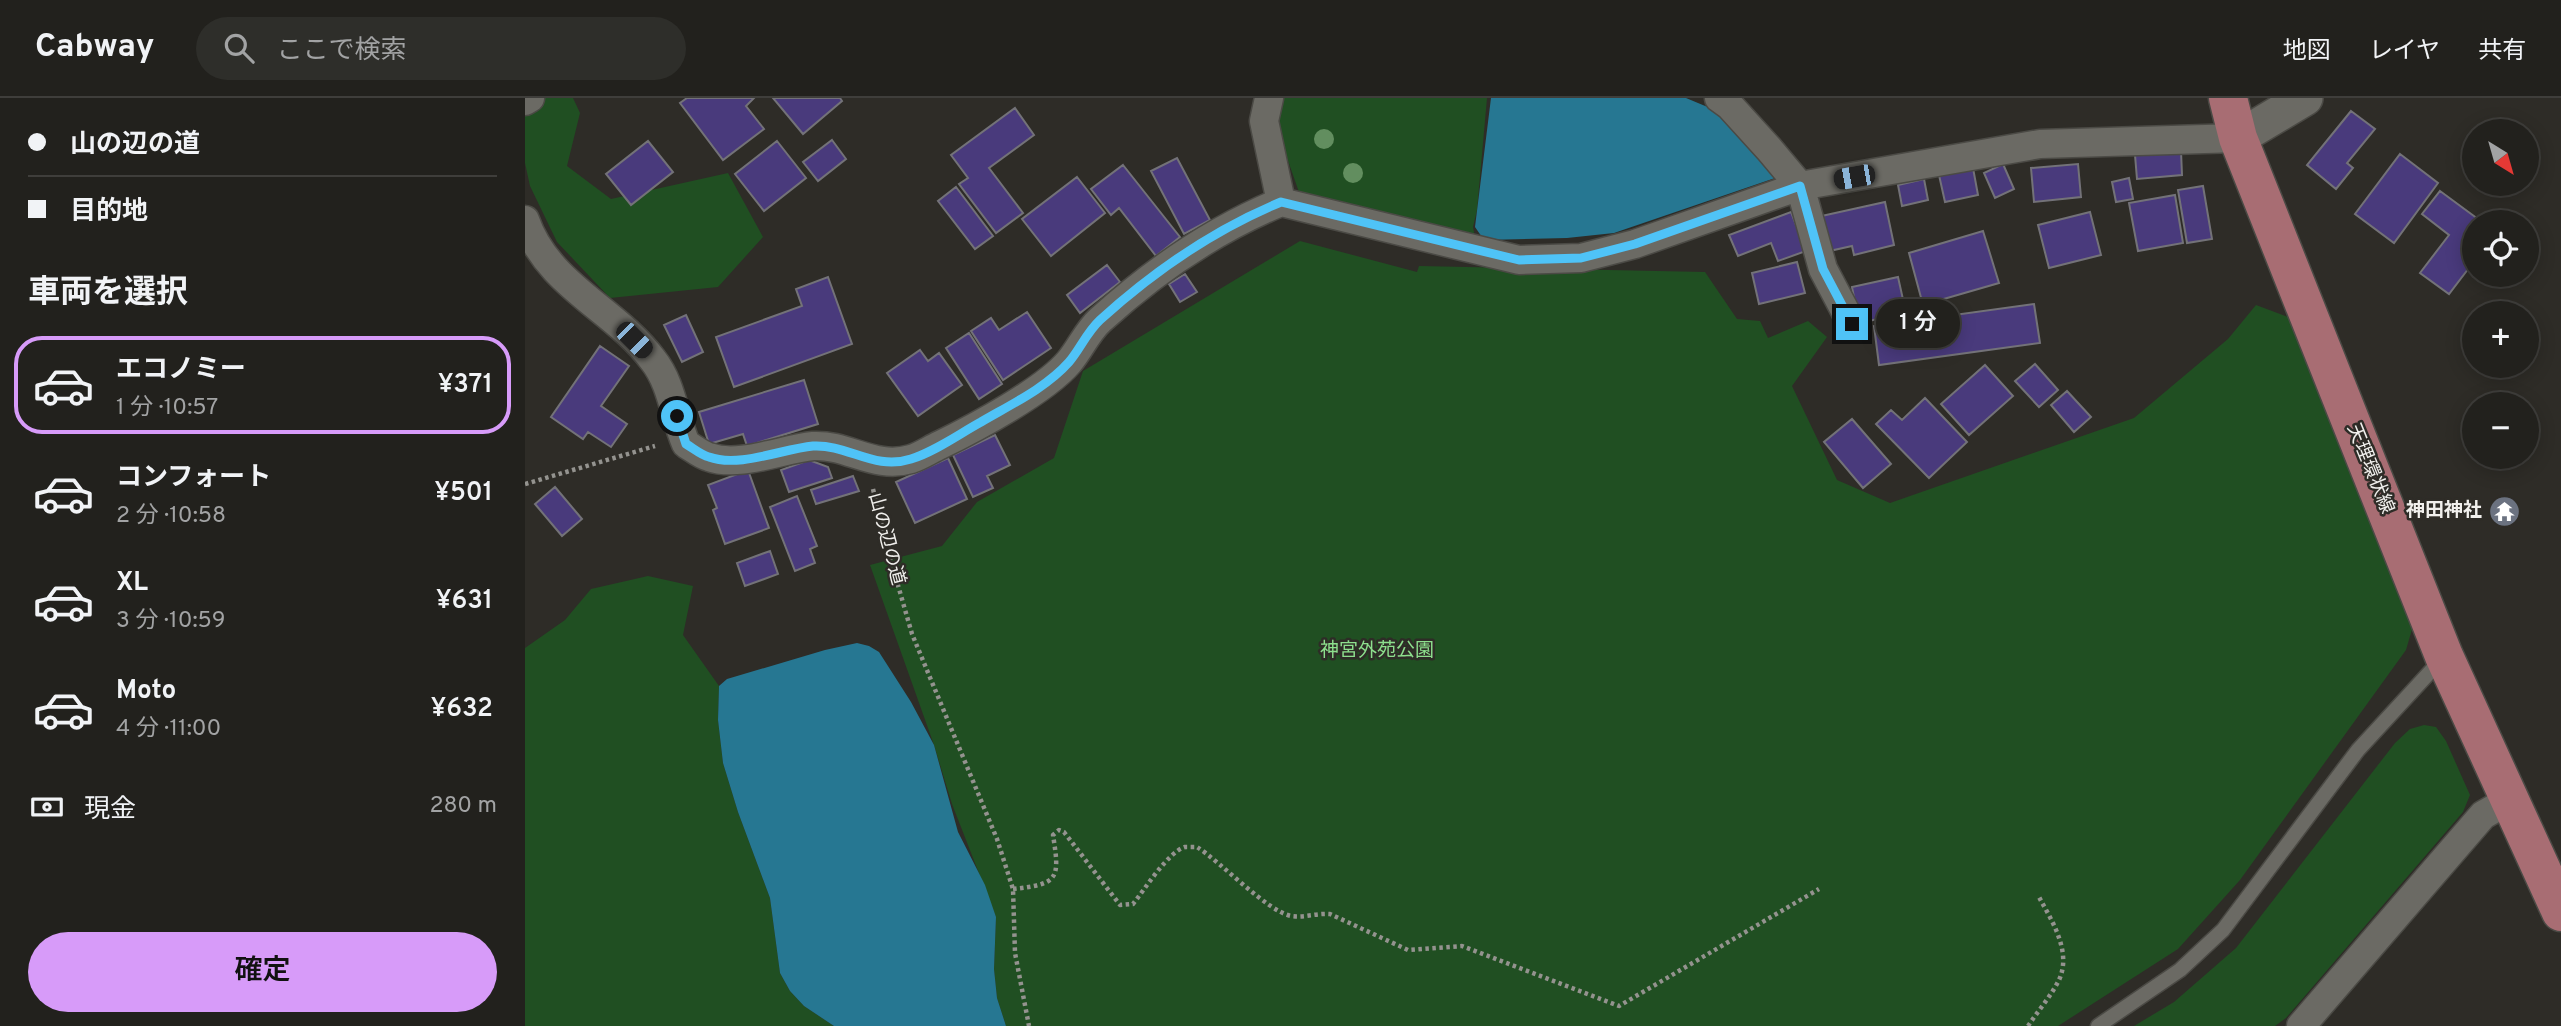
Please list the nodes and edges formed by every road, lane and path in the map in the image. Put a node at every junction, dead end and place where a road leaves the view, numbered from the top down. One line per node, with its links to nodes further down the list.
1 (530, 98): 6 (street)
2 (1269, 98): 9 (street)
3 (1719, 98): 8 (street)
4 (2228, 98): 7 (main road, 天理環状線)
5 (2305, 98): 7 (street)
6 (525, 101)
7 (2238, 138): 8 (street); 15 (main road, 天理環状線)
8 (1800, 186): 9 (street); 11 (street)
9 (1281, 202): 13 (street)
10 (525, 220): 12 (street)
11 (1852, 324)
12 (683, 438): 13 (street); 14 (path)
13 (866, 457): 18 (path, 山の辺の道)
14 (525, 484)
15 (2444, 656): 16 (main road, 天理環状線); 23 (lane)
16 (2511, 799): 20 (main road, 天理環状線); 24 (street)
17 (1819, 889): 18 (path)
18 (1013, 890): 21 (path, 山の辺の道)
19 (2039, 897): 22 (path)
20 (2561, 912)
21 (1029, 1026)
22 (2028, 1026)
23 (2098, 1026)
24 (2301, 1026)

